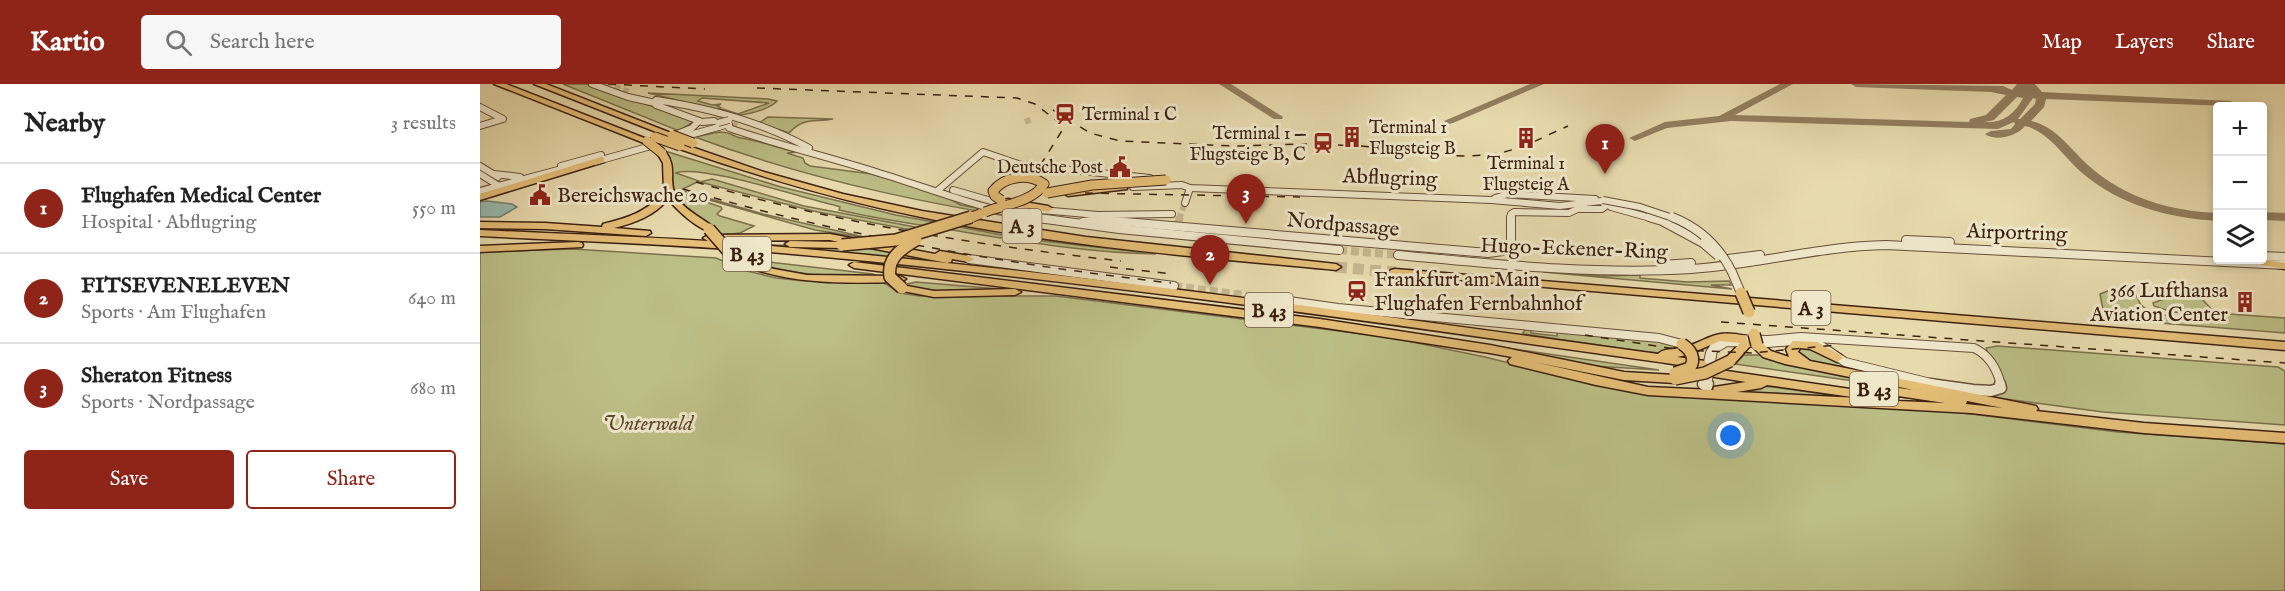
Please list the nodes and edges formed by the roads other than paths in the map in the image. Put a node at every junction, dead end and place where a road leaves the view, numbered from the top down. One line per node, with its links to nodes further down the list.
1 (498, 84): 14 (highway, A 3)
2 (519, 84): 14 (highway, A 3)
3 (538, 84): 13 (highway, A 3)
4 (555, 84): 13 (highway)
5 (592, 84): 7 (street)
6 (629, 92): 7 (street)
7 (653, 101): 9 (street); 10 (street); 10 (street)
8 (480, 107): 11 (street)
9 (699, 121): 10 (street); 13 (street)
10 (728, 122): 12 (street); 12 (street); 13 (street); 16 (street); 16 (street); 16 (street)
11 (480, 126)
12 (699, 133): 18 (street)
13 (671, 134): 23 (street); 58 (highway, A 3, bridge)
14 (649, 139): 15 (highway, bridge); 15 (highway, A 3, bridge)
15 (671, 149): 32 (highway); 58 (highway, A 3)
16 (807, 149): 26 (street); 31 (street)
17 (985, 153): 19 (street, Abflugring); 24 (street)
18 (601, 160): 27 (street); 33 (highway)
19 (1022, 165): 25 (street, Abflugring, bridge); 28 (street, Abflugring)
20 (480, 166): 22 (street)
21 (480, 174): 27 (street)
22 (494, 174): 23 (street); 27 (street)
23 (522, 176): 27 (street)
24 (955, 176): 26 (street); 31 (street)
25 (1166, 180): 34 (highway, bridge); 70 (street, Abflugring, bridge)
26 (930, 183): 31 (street)
27 (498, 184): 33 (street)
28 (1182, 184): 29 (street); 30 (street)
29 (1124, 187): 41 (highway, bridge)
30 (1190, 188): 35 (street); 36 (street)
31 (939, 189): 40 (street); 44 (street)
32 (669, 192): 47 (highway); 50 (highway)
33 (480, 193)
34 (1033, 196): 38 (highway, bridge); 41 (highway, bridge)
35 (1185, 202)
36 (1588, 203): 37 (street); 39 (street)
37 (1607, 205): 39 (street); 52 (street)
38 (1048, 209): 40 (street); 42 (street)
39 (1580, 209): 48 (street, Nordpassage)
40 (1023, 211): 43 (street)
41 (985, 212): 49 (highway, bridge)
42 (1172, 214)
43 (1087, 221): 44 (street, Nordpassage); 48 (street, Nordpassage); 58 (street)
44 (1068, 223): 58 (street)
45 (1178, 223): 48 (street)
46 (480, 227): 47 (highway); 54 (highway, B 43)
47 (576, 228): 50 (highway)
48 (1193, 228)
49 (939, 229): 55 (highway, B 43, bridge); 73 (highway, B 43, bridge)
50 (709, 233): 55 (highway); 57 (highway); 71 (highway, bridge)
51 (480, 238): 53 (highway, B 43)
52 (1703, 243): 70 (street, bridge)
53 (595, 244): 56 (highway); 67 (highway, B 43)
54 (685, 244): 55 (highway, B 43); 69 (highway, B 43)
55 (782, 244)
56 (480, 249)
57 (912, 251): 62 (highway); 69 (highway)
58 (1338, 255)
59 (2213, 255): 63 (street, Airportring)
60 (2285, 257): 64 (street, Airportring)
61 (2213, 258): 63 (street, Airportring)
62 (969, 259): 72 (street)
63 (1747, 260): 65 (street, Hugo-Eckener-Ring)
64 (2267, 260)
65 (1397, 261): 78 (highway, A 3); 80 (highway, A 3)
66 (2267, 261): 68 (highway)
67 (838, 262): 71 (highway, B 43); 85 (highway, B 43)
68 (2285, 265)
69 (997, 271): 81 (highway, B 43)
70 (1732, 272): 74 (street)
71 (988, 283): 73 (highway, B 43)
72 (1174, 286)
73 (1067, 292): 77 (highway, B 43)
74 (1741, 293): 76 (highway, bridge)
75 (1289, 301): 79 (street)
76 (1750, 332): 81 (highway); 82 (street); 84 (highway, B 43); 86 (highway, B 43, bridge); 88 (street)
77 (1390, 333): 83 (highway, B 43); 89 (highway, B 43)
78 (2285, 338)
79 (1682, 344): 86 (highway, bridge)
80 (2285, 346)
81 (1633, 354): 85 (highway, B 43)
82 (1837, 358): 84 (highway); 88 (street)
83 (1555, 362): 86 (highway, B 43); 88 (highway)
84 (1818, 367): 90 (highway, B 43)
85 (1707, 368): 87 (highway, B 43); 90 (highway, B 43)
86 (1673, 376)
87 (1792, 384): 88 (highway); 89 (highway, B 43)
88 (1706, 388)
89 (1970, 409): 92 (highway, B 43)
90 (2035, 410): 91 (highway, B 43)
91 (2285, 431)
92 (2285, 438)

